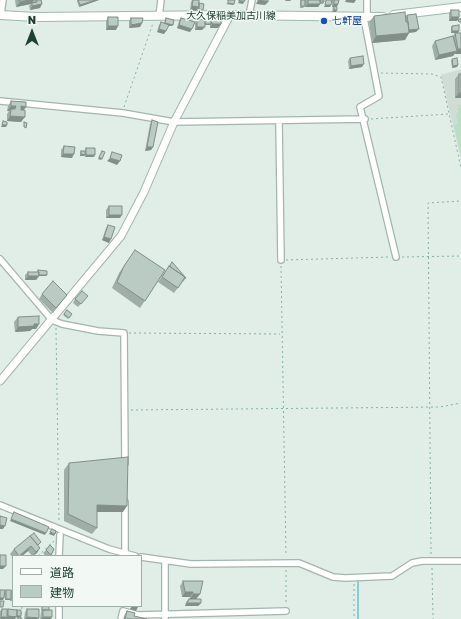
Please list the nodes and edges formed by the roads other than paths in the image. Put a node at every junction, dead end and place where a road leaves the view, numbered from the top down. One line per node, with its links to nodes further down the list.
1 (3, 0): 6 (street)
2 (161, 0): 8 (street)
3 (252, 0): 9 (street)
4 (367, 0): 10 (street)
5 (461, 7): 10 (main road, 大久保稲美加古川線)
6 (1, 15): 8 (main road, 大久保稲美加古川線)
7 (230, 15): 8 (main road, 大久保稲美加古川線); 9 (main road, 大久保稲美加古川線); 13 (street)
8 (157, 16)
9 (249, 16): 10 (main road, 大久保稲美加古川線)
10 (366, 18): 12 (street)
11 (0, 102): 13 (street)
12 (364, 119): 14 (street); 15 (street)
13 (174, 122): 14 (street); 18 (street)
14 (279, 122): 17 (street)
15 (396, 256)
16 (0, 259): 18 (street)
17 (280, 260)
18 (54, 321): 19 (street); 20 (street)
19 (0, 381)
20 (125, 466)
21 (125, 498): 24 (street)
22 (0, 505): 24 (street)
23 (60, 535): 25 (street)
24 (125, 554): 26 (street)
25 (59, 555)
26 (130, 555)
27 (142, 557): 29 (street)
28 (461, 561): 29 (street)
29 (165, 562): 32 (street)
30 (59, 607): 33 (street)
31 (286, 611): 32 (street)
32 (165, 617): 34 (street)
33 (58, 619)
34 (121, 619)

